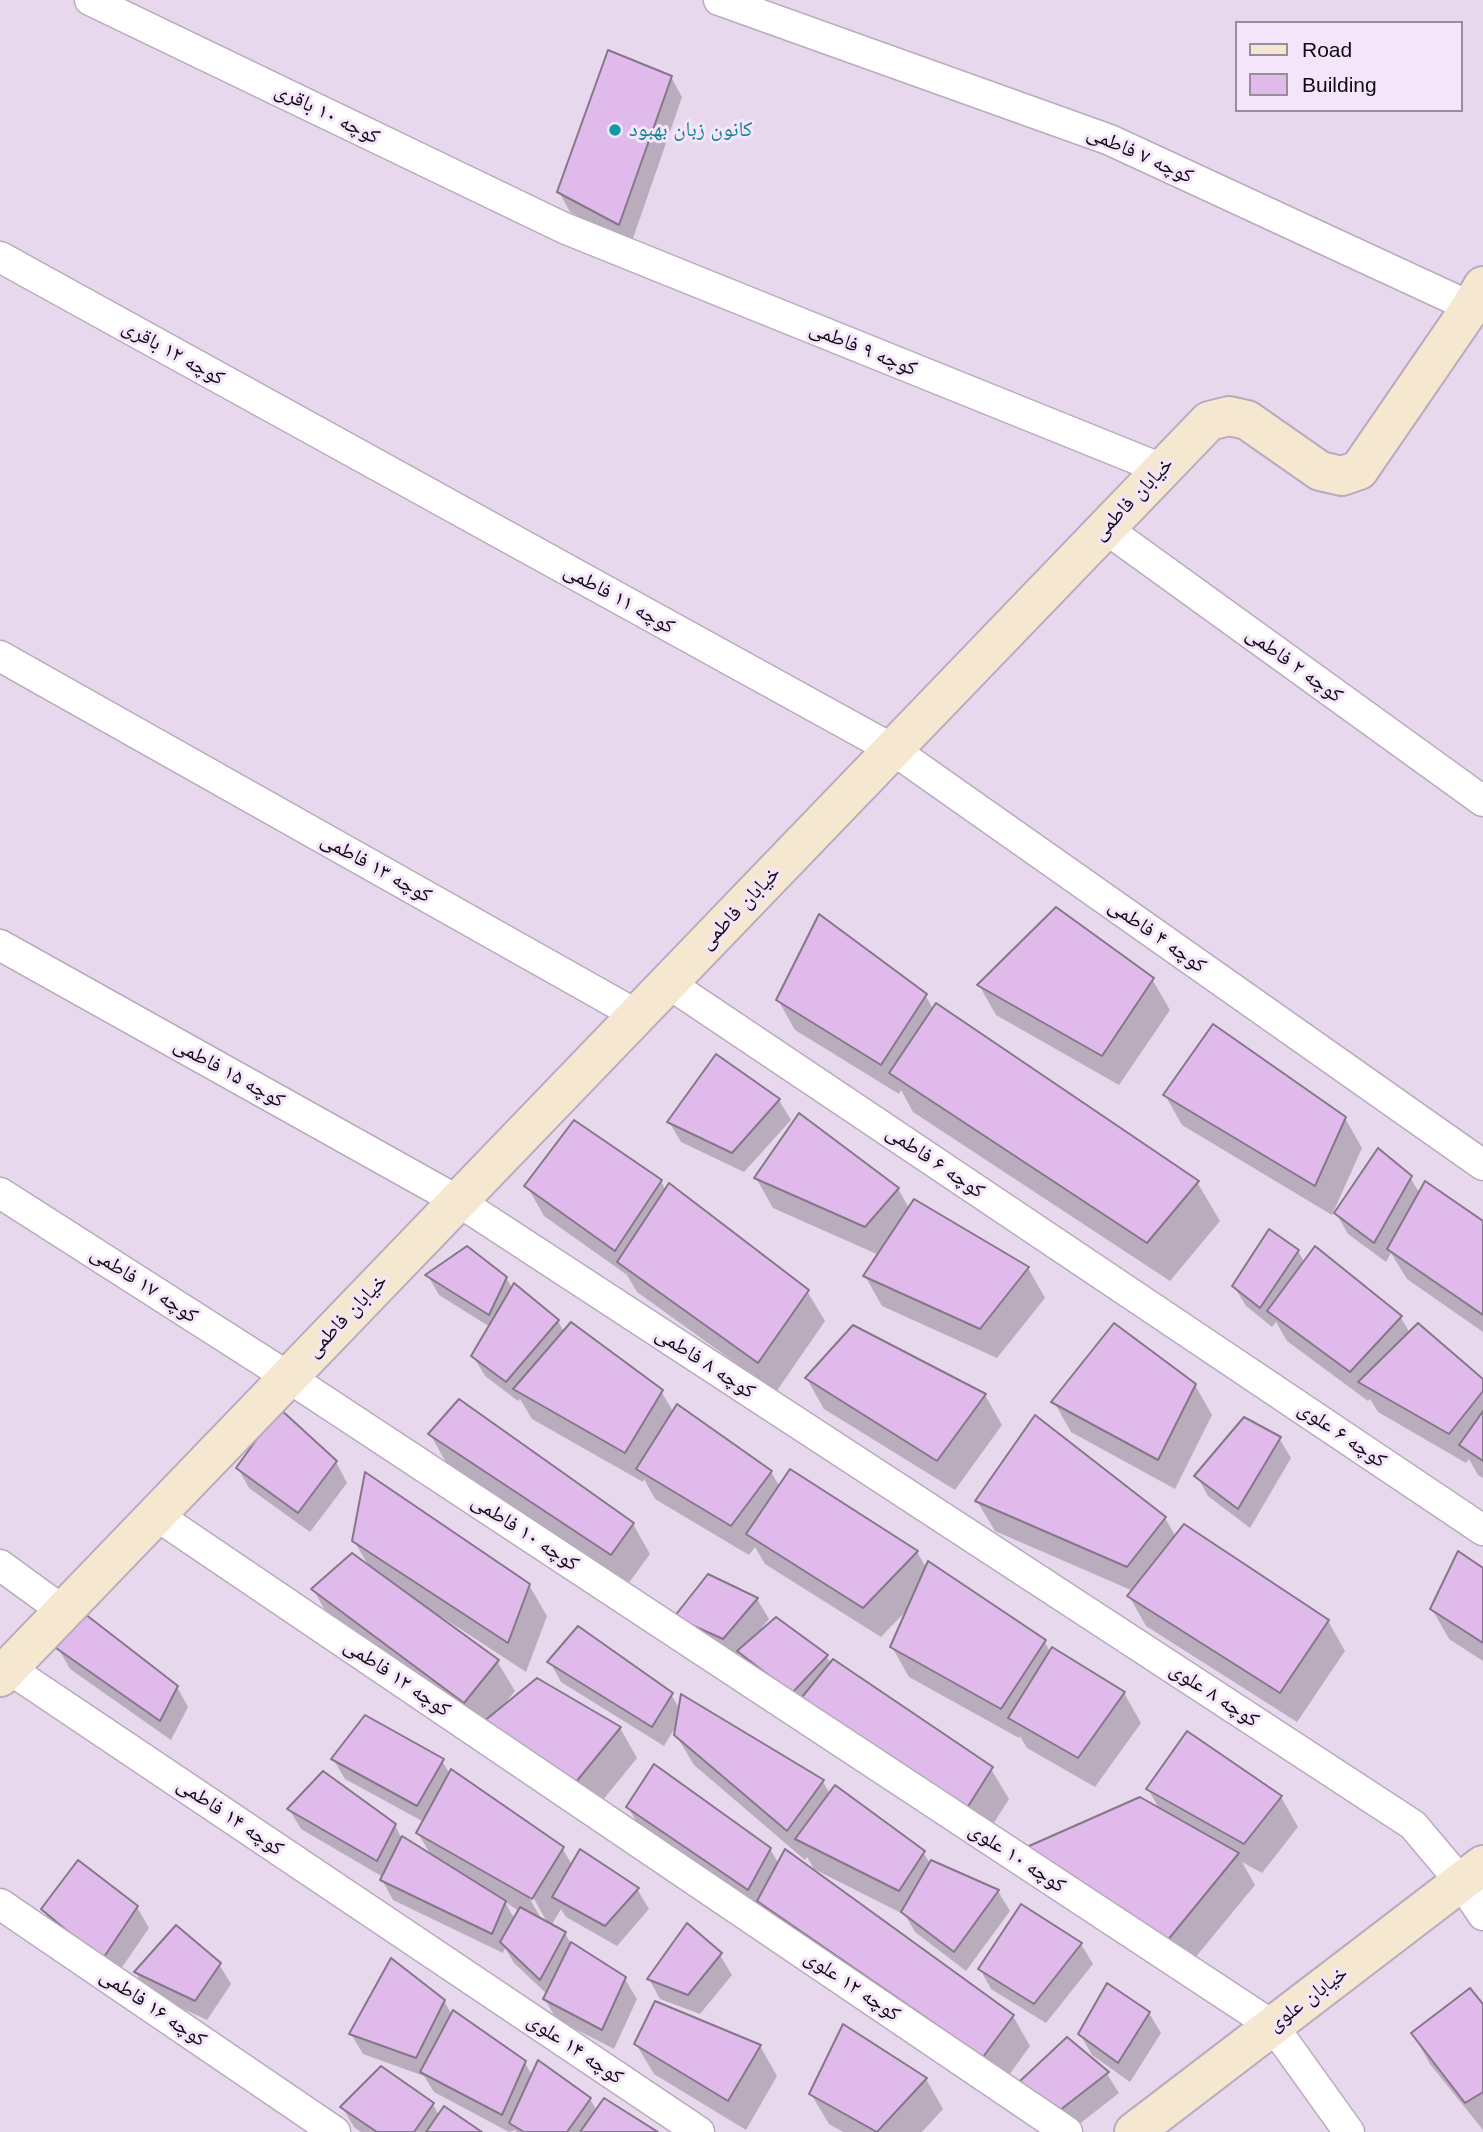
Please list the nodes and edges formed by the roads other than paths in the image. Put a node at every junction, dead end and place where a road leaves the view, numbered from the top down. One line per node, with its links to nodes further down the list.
1 (90, 0): 3 (street, کوچه ۱۰ باقری)
2 (719, 0): 5 (street, کوچه ۷ فاطمی)
3 (564, 228): 7 (street, کوچه ۹ فاطمی)
4 (0, 257): 6 (street, کوچه ۱۲ باقری)
5 (1477, 297): 7 (street, خیابان فاطمی)
6 (346, 448): 10 (street, کوچه ۱۱ فاطمی)
7 (1162, 469): 8 (street, خیابان فاطمی)
8 (1105, 528): 10 (street, خیابان فاطمی); 11 (street, کوچه ۲ فاطمی)
9 (0, 656): 14 (street, کوچه ۱۳ فاطمی)
10 (892, 749): 13 (street, خیابان فاطمی); 15 (street, کوچه ۴ فاطمی)
11 (1483, 801)
12 (0, 945): 17 (street, کوچه ۱۵ فاطمی)
13 (668, 983): 14 (street, خیابان فاطمی); 18 (street, کوچه ۶ فاطمی)
14 (637, 1015): 17 (street, خیابان فاطمی)
15 (1483, 1165)
16 (0, 1193): 19 (street, کوچه ۱۷ فاطمی)
17 (457, 1201): 19 (street, خیابان فاطمی); 21 (street, کوچه ۸ فاطمی)
18 (1202, 1341): 22 (street, کوچه ۶ علوی)
19 (288, 1377): 20 (street, خیابان فاطمی); 26 (street, کوچه ۱۰ فاطمی)
20 (156, 1515): 24 (street, خیابان فاطمی); 27 (street, کوچه ۱۲ فاطمی)
21 (953, 1524): 28 (street, کوچه ۸ علوی)
22 (1483, 1530)
23 (0, 1565): 24 (street)
24 (63, 1611): 25 (street, خیابان فاطمی)
25 (4, 1673): 31 (street, کوچه ۱۴ فاطمی)
26 (762, 1689): 32 (street, کوچه ۱۰ علوی)
27 (638, 1840): 35 (street, کوچه ۱۲ علوی)
28 (1472, 1874): 30 (street, کوچه ۸ علوی); 32 (street, خیابان علوی)
29 (0, 1904): 33 (street, کوچه ۱۶ فاطمی)
30 (1483, 1914)
31 (452, 1966): 34 (street, کوچه ۱۴ علوی)
32 (1273, 2026): 36 (street, خیابان علوی); 37 (street)
33 (335, 2132)
34 (699, 2132)
35 (1067, 2132)
36 (1134, 2132)
37 (1349, 2132)

